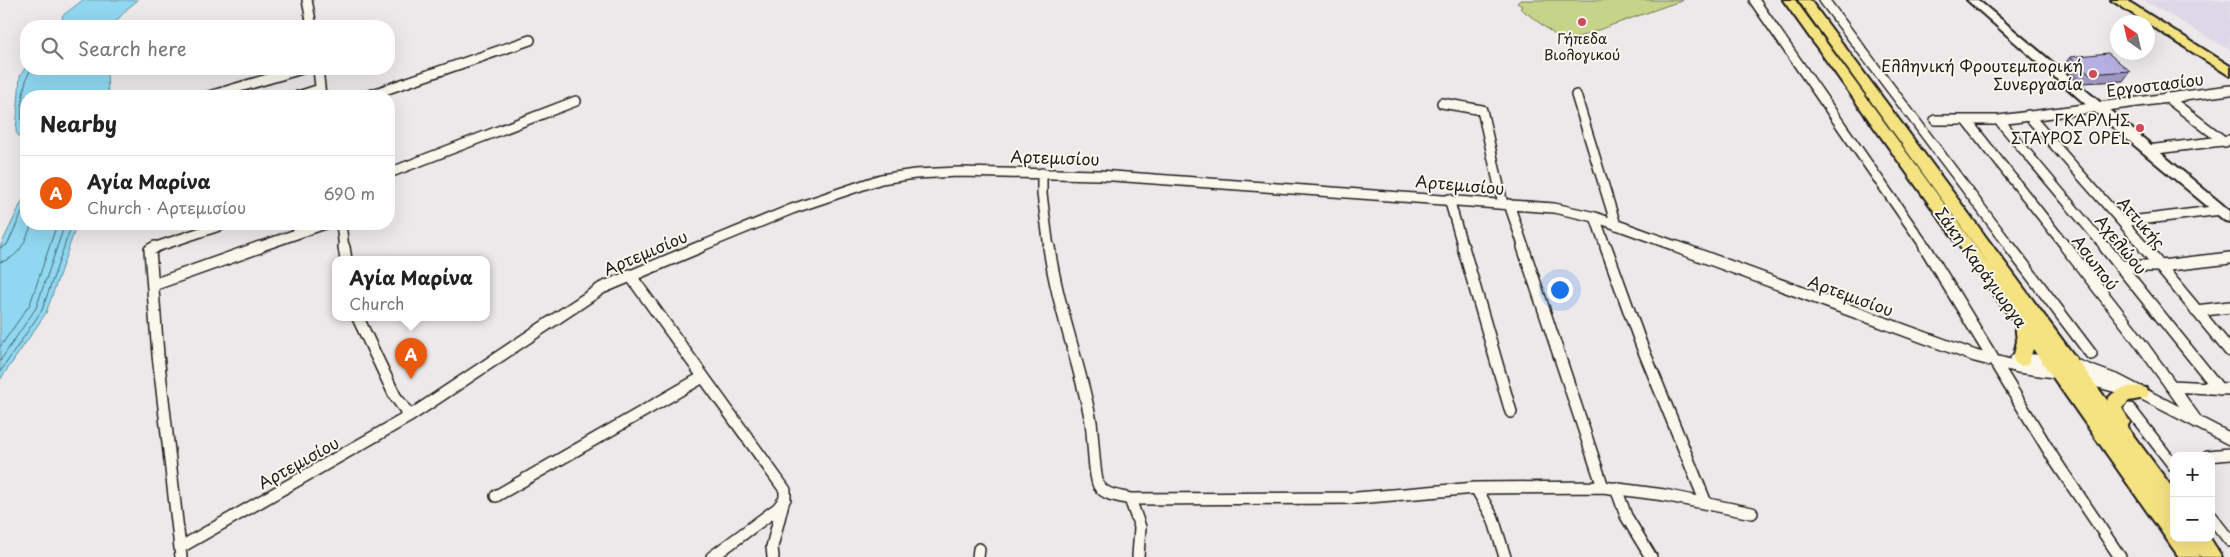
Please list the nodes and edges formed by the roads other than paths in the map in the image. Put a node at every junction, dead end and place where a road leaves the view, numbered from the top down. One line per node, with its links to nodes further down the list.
1 (306, 0): 8 (street)
2 (1754, 0): 52 (street)
3 (1789, 0): 48 (main road, Σάκη Καράγιωργα)
4 (1804, 0): 53 (main road, Σάκη Καράγιωργα)
5 (1824, 0): 50 (street)
6 (1972, 0): 21 (main road)
7 (2117, 0): 10 (main road)
8 (311, 20)
9 (530, 40): 15 (street)
10 (2230, 72)
11 (281, 75): 13 (street)
12 (319, 75): 14 (street)
13 (230, 90)
14 (321, 90)
15 (384, 90)
16 (2230, 90): 18 (street, Εργοστασίου)
17 (1576, 95): 35 (street)
18 (2166, 97): 21 (street, Εργοστασίου); 26 (street)
19 (576, 101): 28 (street)
20 (1442, 104): 31 (street)
21 (2095, 106): 22 (street, Εργοστασίου); 27 (main road)
22 (2028, 115): 24 (street, Εργοστασίου); 34 (street, Αττικής)
23 (1935, 120): 25 (street, Εργοστασίου)
24 (1999, 120): 25 (street, Εργοστασίου); 41 (street, Αχελώου)
25 (1966, 122): 55 (street, Ασωπού)
26 (2228, 142): 27 (street)
27 (2148, 150): 32 (main road)
28 (395, 171)
29 (1042, 173): 30 (street, Αρτεμισίου); 43 (street, Αρτεμισίου); 70 (street)
30 (1449, 199): 31 (street, Αρτεμισίου); 59 (street)
31 (1506, 204): 33 (street, Αρτεμισίου); 68 (street)
32 (2225, 214): 34 (street)
33 (1595, 217): 35 (street, Αρτεμισίου); 73 (street)
34 (2122, 222): 42 (street, Αττικής)
35 (1616, 225): 52 (street, Αρτεμισίου)
36 (206, 230): 44 (street)
37 (309, 230): 44 (street)
38 (342, 230): 39 (street)
39 (345, 256)
40 (2230, 258): 42 (street)
41 (2120, 266): 42 (street); 56 (street, Αχελώου)
42 (2161, 266): 46 (street, Αττικής)
43 (630, 275): 54 (street); 60 (street, Αρτεμισίου)
44 (153, 285): 80 (street)
45 (2230, 307): 46 (street)
46 (2196, 312): 49 (street, Αττικής)
47 (359, 321): 60 (street)
48 (2022, 321): 51 (main road); 53 (main road, Σάκη Καράγιωργα)
49 (2230, 351)
50 (2091, 354)
51 (2022, 359): 52 (street); 53 (street)
52 (1996, 360): 53 (street); 86 (street)
53 (2064, 368): 57 (street); 57 (street); 62 (main road, Σάκη Καράγιωργα); 76 (main road, Σάκη Καράγιωργα)
54 (704, 376): 69 (street); 72 (street)
55 (2171, 386): 56 (street); 61 (street, Ασωπού)
56 (2225, 389)
57 (2140, 393): 61 (street); 62 (main road)
58 (2130, 409): 66 (street)
59 (1511, 412)
60 (410, 416): 80 (street, Αρτεμισίου)
61 (2198, 423): 63 (street)
62 (2124, 436): 71 (main road, Σάκη Καράγιωργα)
63 (2230, 439)
64 (2230, 454): 65 (street)
65 (2215, 455)
66 (2170, 461)
67 (1476, 488): 68 (street); 70 (street); 84 (street)
68 (1610, 488): 73 (street); 85 (street)
69 (496, 496)
70 (1130, 499): 83 (street)
71 (2170, 499)
72 (782, 503): 81 (street); 82 (street)
73 (1706, 503): 74 (street)
74 (1752, 513)
75 (2215, 521): 77 (street)
76 (2170, 529)
77 (2230, 541)
78 (2179, 542): 87 (main road)
79 (2201, 542): 88 (main road)
80 (181, 552)
81 (712, 557)
82 (773, 557)
83 (1138, 557)
84 (1505, 557)
85 (1651, 557)
86 (2120, 557)
87 (2190, 557)
88 (2212, 557)

